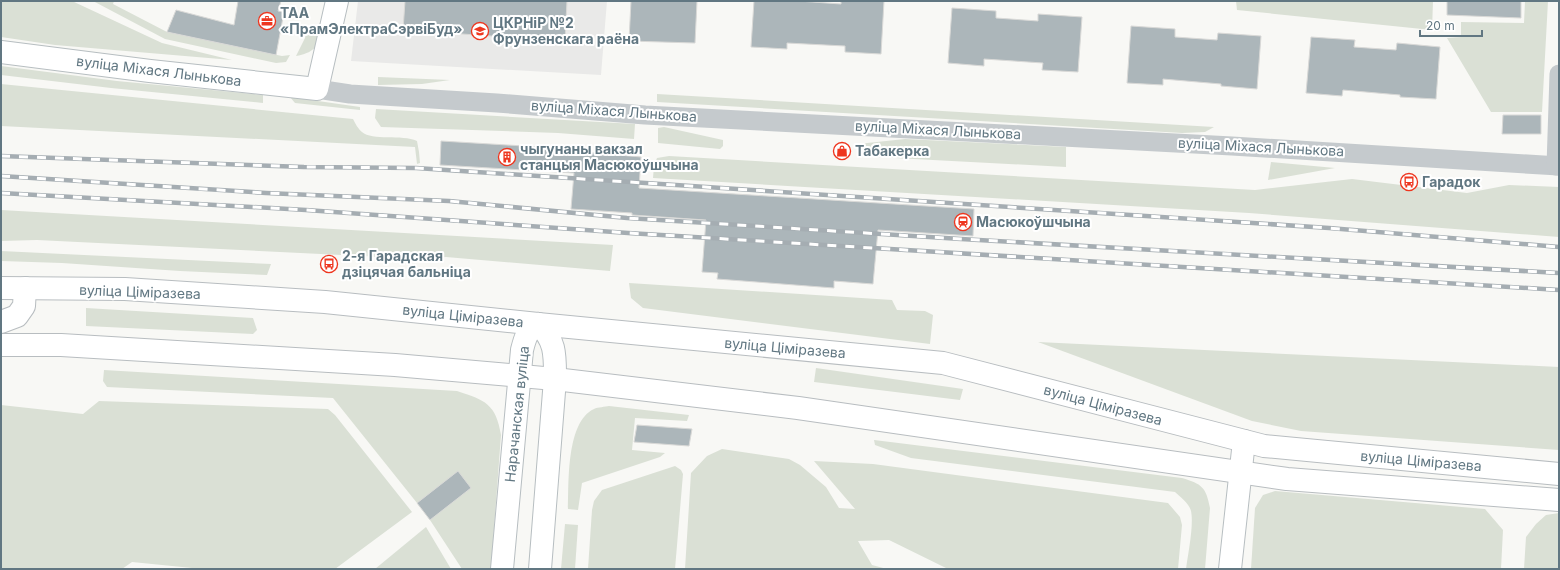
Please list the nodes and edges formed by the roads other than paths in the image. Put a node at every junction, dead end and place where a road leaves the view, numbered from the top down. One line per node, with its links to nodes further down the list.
1 (338, 1): 4 (main road)
2 (1, 52): 4 (main road, вуліца Міхася Лынькова)
3 (1559, 74): 5 (street)
4 (317, 89): 5 (street, вуліца Міхася Лынькова)
5 (1557, 166)
6 (1, 288): 7 (main road, вуліца Ціміразева)
7 (25, 288): 8 (main road); 9 (main road, вуліца Ціміразева)
8 (1, 322)
9 (538, 324): 11 (main road, Нарачанская вуліца); 12 (main road, Нарачанская вуліца); 13 (main road, вуліца Ціміразева)
10 (1, 345): 11 (main road, вуліца Ціміразева)
11 (520, 376): 12 (main road, вуліца Ціміразева); 17 (main road, Нарачанская вуліца)
12 (555, 379): 14 (main road, вуліца Ціміразева); 18 (main road, Нарачанская вуліца)
13 (1244, 441): 14 (main road); 15 (main road, вуліца Ціміразева)
14 (1240, 472): 16 (main road, вуліца Ціміразева); 19 (main road)
15 (1559, 474)
16 (1559, 500)
17 (502, 569)
18 (540, 569)
19 (1230, 569)

